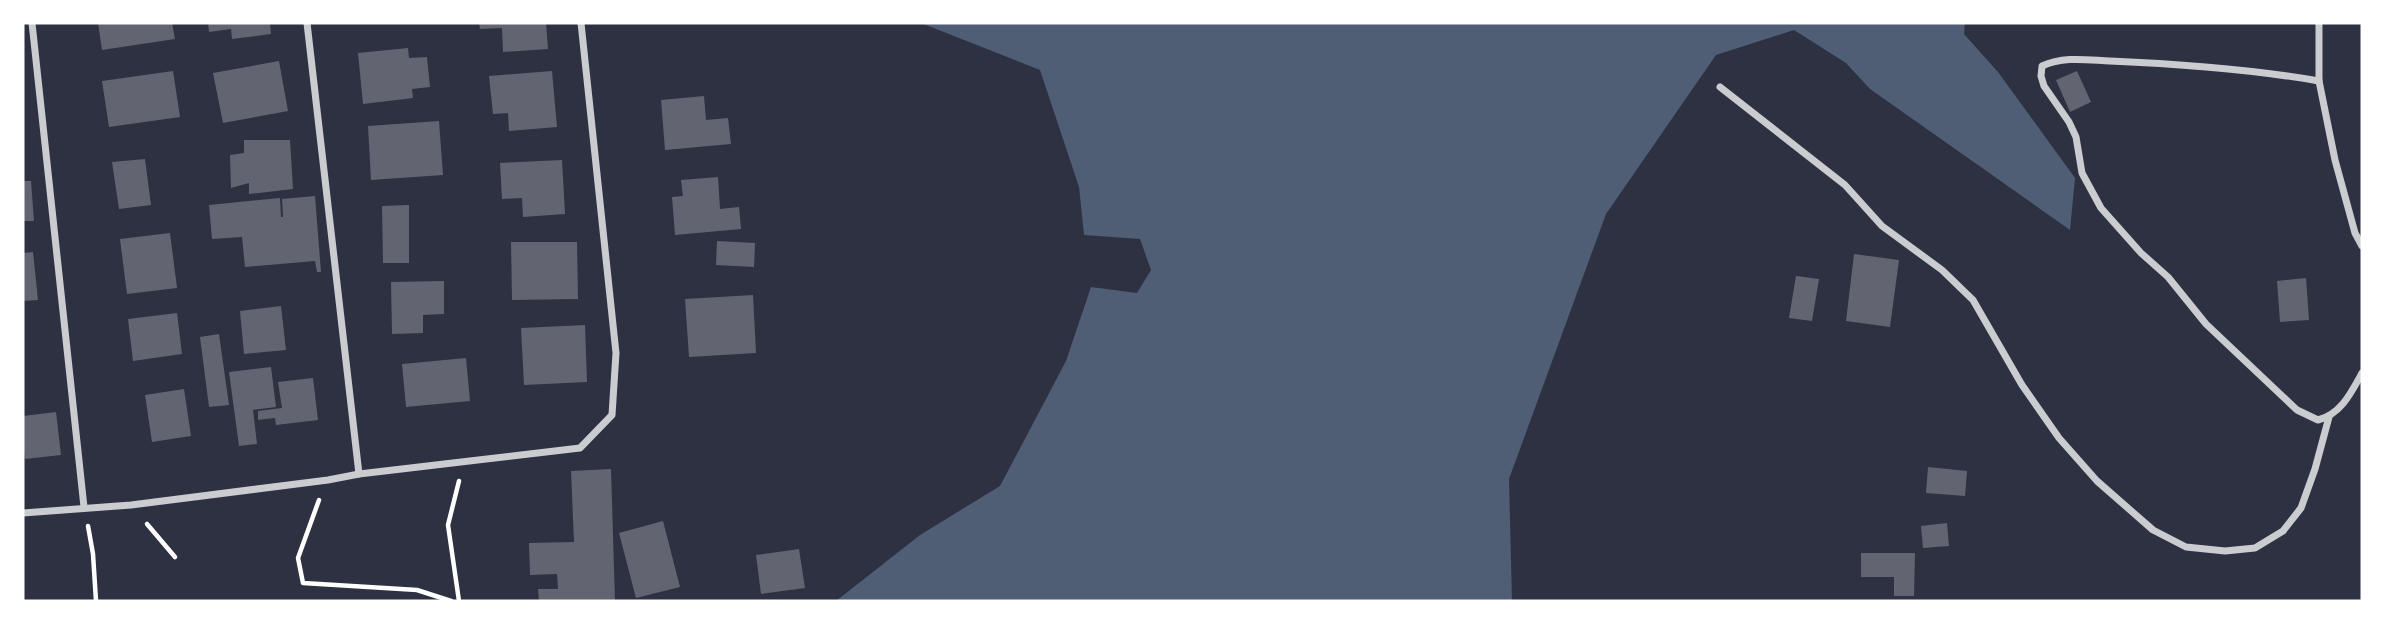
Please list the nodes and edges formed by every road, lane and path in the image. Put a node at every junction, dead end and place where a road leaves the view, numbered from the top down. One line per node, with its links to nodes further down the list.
1 (32, 23): 14 (street)
2 (307, 23): 11 (street)
3 (581, 23): 10 (street)
4 (2319, 23): 5 (street)
5 (2319, 80): 7 (street); 9 (street)
6 (1720, 87): 9 (street)
7 (2362, 246)
8 (2362, 373): 9 (street)
9 (2329, 417)
10 (463, 464): 11 (street); 19 (path)
11 (359, 474): 12 (street)
12 (328, 480): 13 (street); 18 (path)
13 (131, 505): 14 (street); 16 (path)
14 (84, 508): 15 (street); 17 (path)
15 (23, 513)
16 (175, 556)
17 (96, 601)
18 (451, 601)
19 (458, 601)

